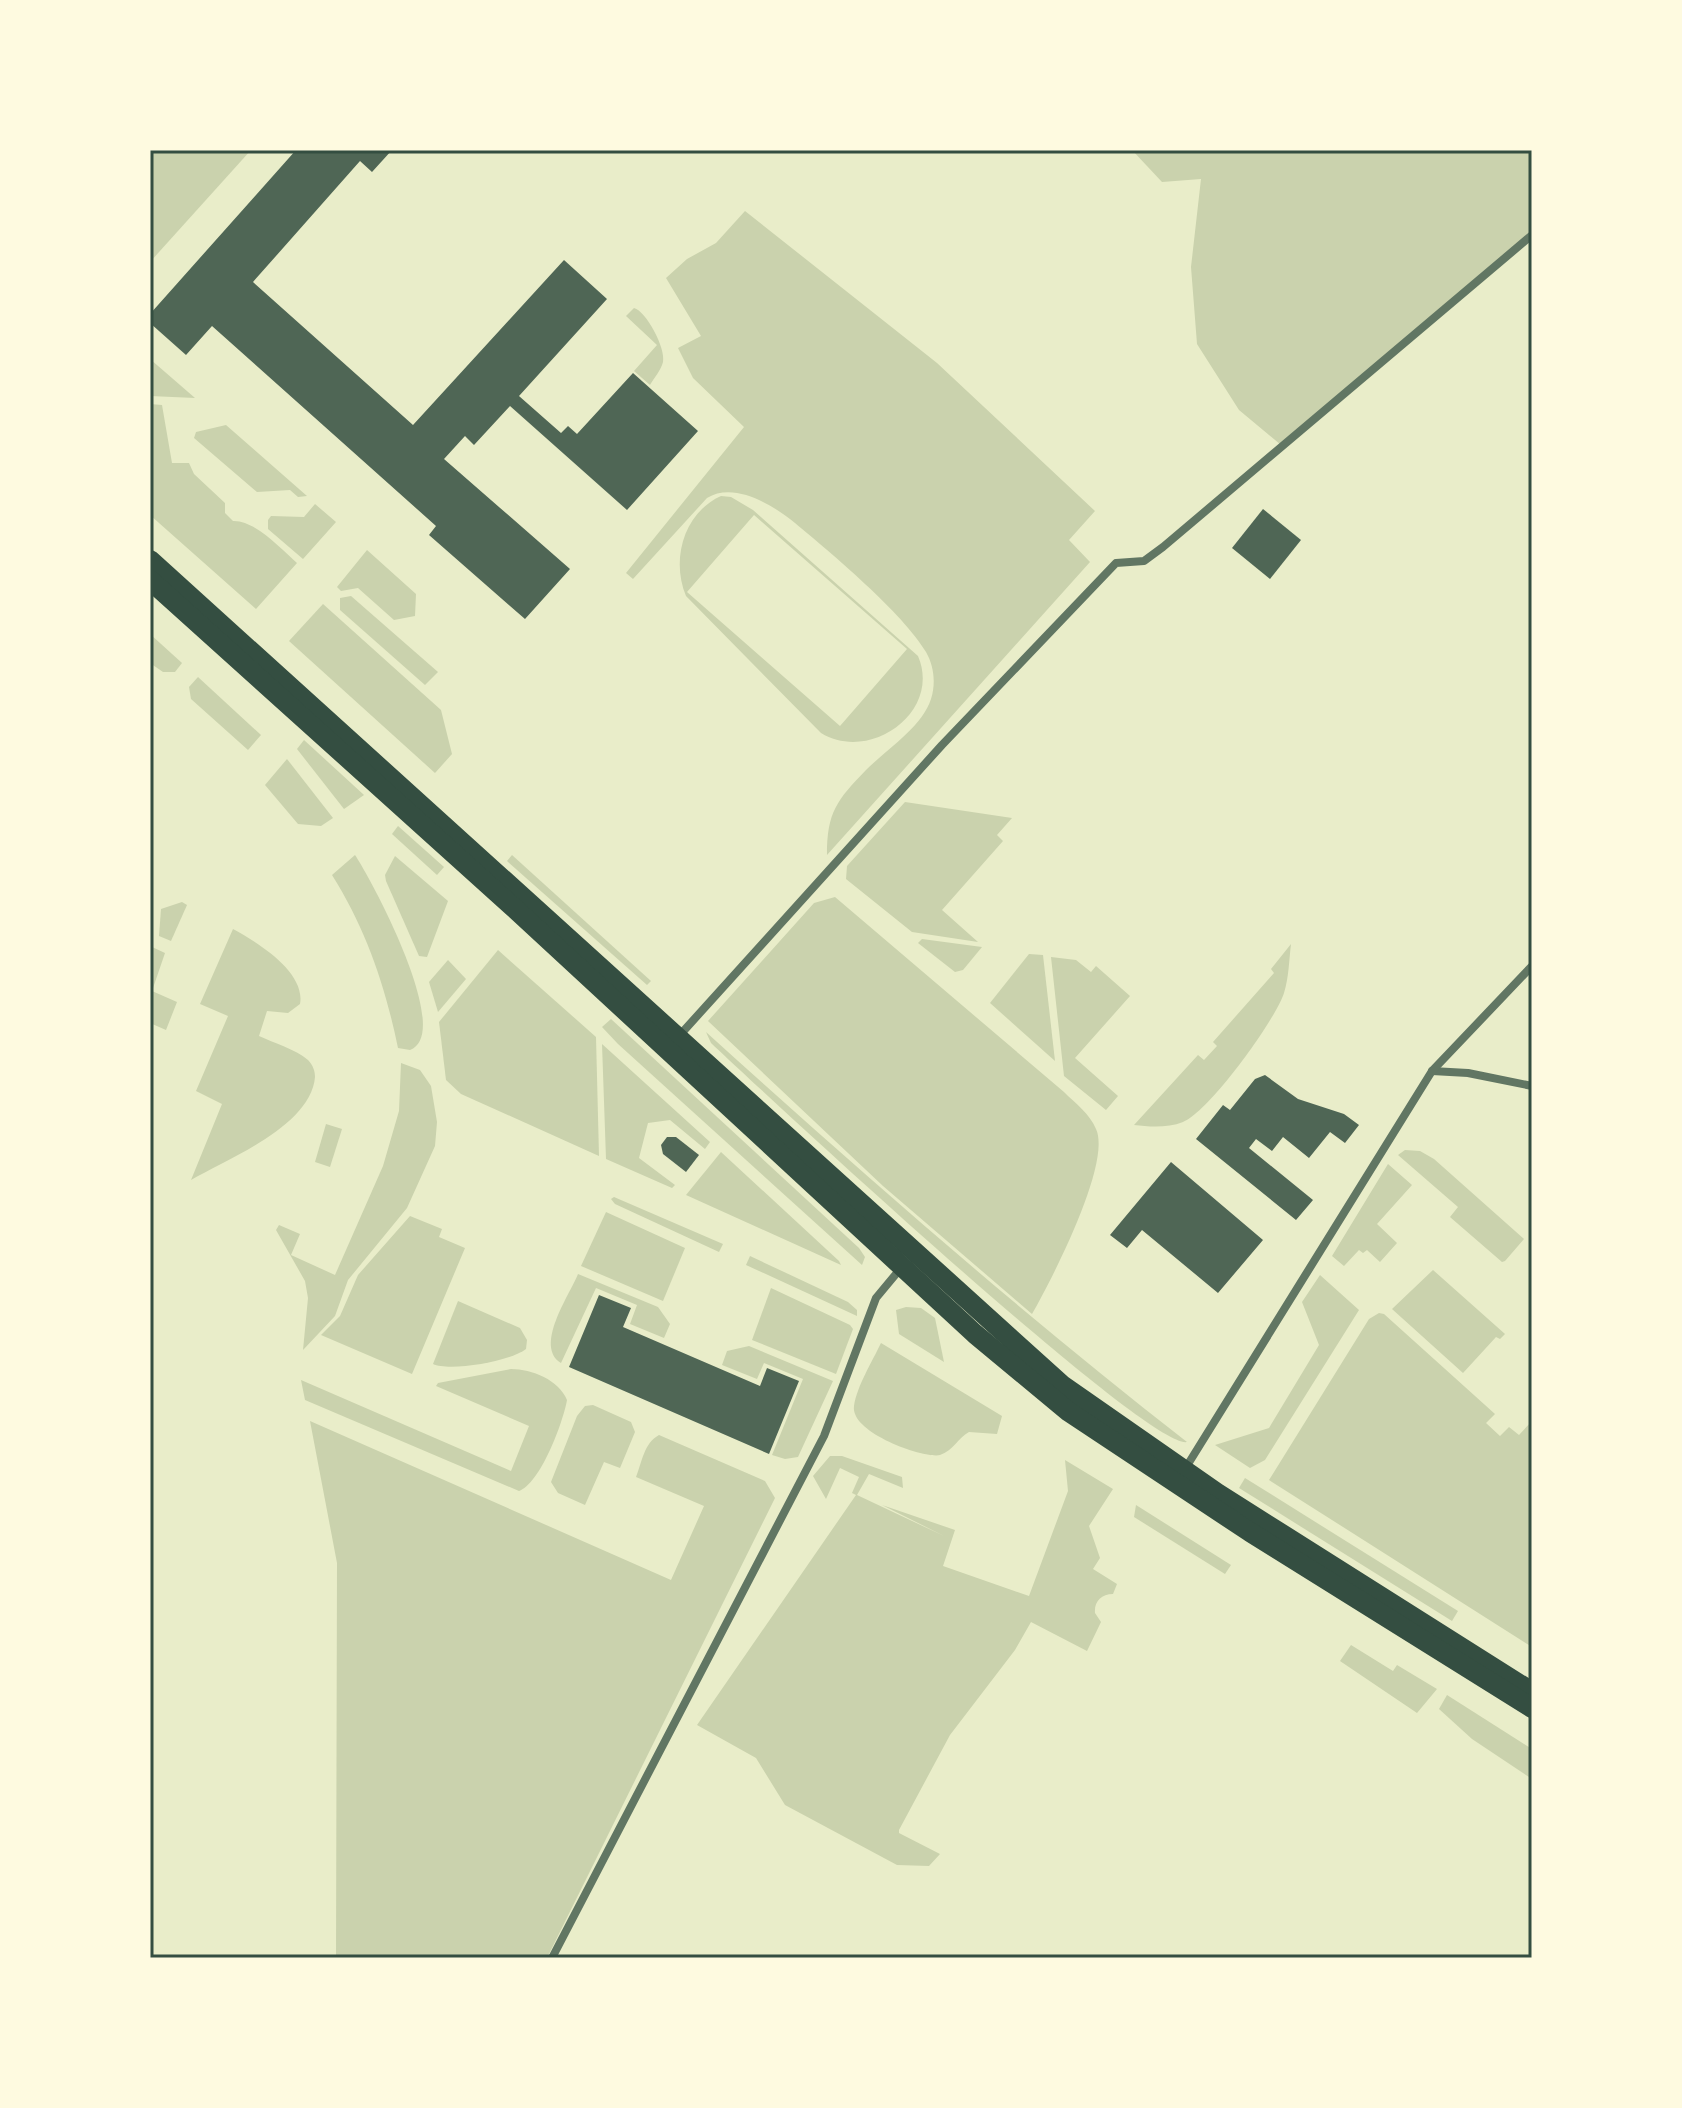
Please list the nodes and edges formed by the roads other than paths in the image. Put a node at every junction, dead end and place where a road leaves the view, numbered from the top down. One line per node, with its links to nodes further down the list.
1 (1532, 235): 5 (street)
2 (150, 560): 5 (main road)
3 (150, 580): 5 (main road)
4 (1532, 966): 6 (street)
5 (673, 1042): 8 (main road)
6 (1432, 1071): 7 (street); 9 (street)
7 (1532, 1086)
8 (908, 1260): 9 (main road); 12 (street)
9 (1180, 1477): 10 (main road); 11 (main road)
10 (1532, 1692)
11 (1532, 1708)
12 (552, 1958)

